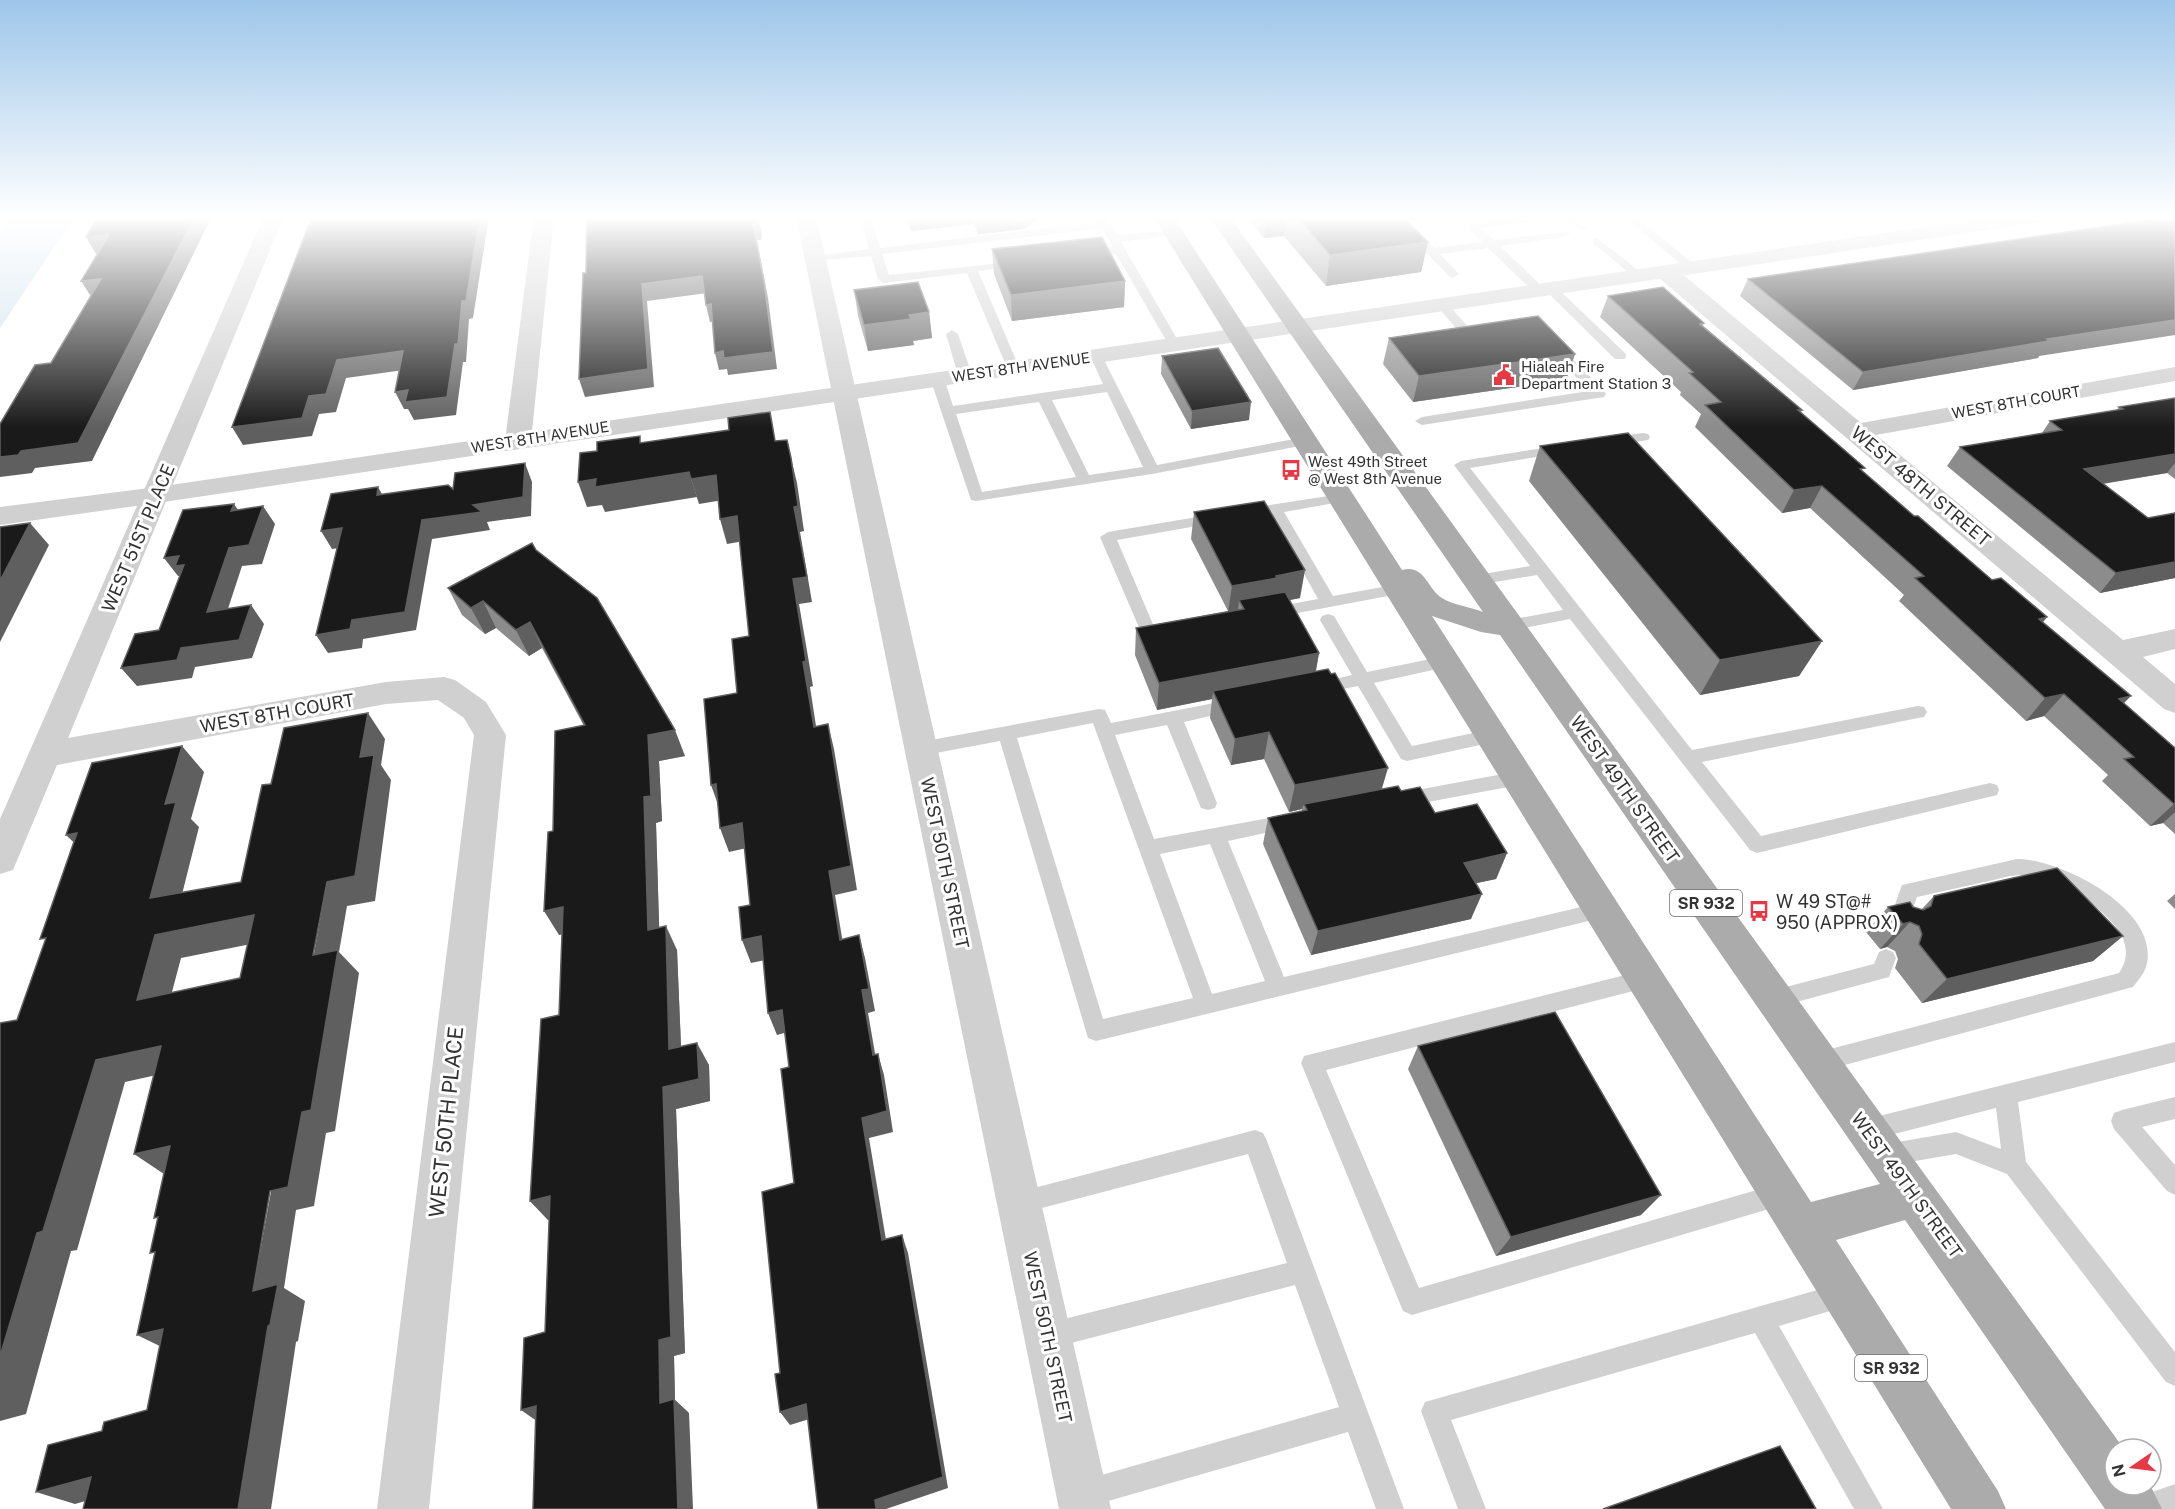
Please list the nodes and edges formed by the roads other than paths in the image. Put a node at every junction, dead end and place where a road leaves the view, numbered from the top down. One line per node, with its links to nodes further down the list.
1 (244, 286): 39 (street, WEST 51ST PLACE)
2 (536, 286): 32 (street)
3 (821, 286): 26 (street, WEST 50TH STREET)
4 (979, 286): 21 (lane)
5 (1141, 286): 18 (lane)
6 (1208, 286): 15 (main road, SR 932)
7 (1269, 286): 13 (main road, WEST 49TH STREET / SR 932)
8 (1542, 286): 11 (lane)
9 (1570, 286): 11 (street, WEST 8TH AVENUE)
10 (1683, 286): 30 (street, WEST 48TH STREET)
11 (1546, 290): 12 (street, WEST 8TH AVENUE); 20 (lane)
12 (1442, 305): 13 (street, WEST 8TH AVENUE); 16 (lane)
13 (1298, 327): 15 (street, WEST 8TH AVENUE); 43 (main road, WEST 49TH STREET / SR 932)
14 (952, 334): 23 (lane)
15 (1239, 335): 18 (street, WEST 8TH AVENUE); 33 (main road, SR 932)
16 (1495, 337)
17 (1546, 338): 29 (lane)
18 (1174, 344): 19 (street, WEST 8TH AVENUE)
19 (1096, 356): 21 (street, WEST 8TH AVENUE); 25 (lane)
20 (1620, 356)
21 (1013, 368): 23 (street, WEST 8TH AVENUE)
22 (2175, 374): 30 (street, WEST 8TH COURT)
23 (965, 375): 24 (street, WEST 8TH AVENUE)
24 (937, 378): 26 (street, WEST 8TH AVENUE); 28 (lane)
25 (1111, 387): 27 (lane); 36 (lane)
26 (843, 392): 32 (street, WEST 8TH AVENUE); 64 (street, WEST 50TH STREET)
27 (1044, 397): 28 (lane); 37 (lane)
28 (948, 411): 37 (lane)
29 (1422, 421)
30 (1856, 430): 52 (street, WEST 48TH STREET)
31 (1643, 437): 34 (lane)
32 (518, 441): 39 (street, WEST 8TH AVENUE)
33 (1305, 441): 36 (lane); 38 (main road, SR 932)
34 (1598, 444)
35 (1575, 447): 42 (lane)
36 (1152, 470): 37 (lane)
37 (1084, 480)
38 (1339, 494): 40 (lane); 44 (main road, SR 932); 49 (main road)
39 (157, 495): 41 (street, WEST 8TH AVENUE); 65 (street, WEST 51ST PLACE)
40 (1275, 509): 45 (lane); 50 (lane)
41 (0, 516)
42 (1541, 569): 43 (lane); 46 (lane)
43 (1477, 580): 49 (main road, WEST 49TH STREET / SR 932)
44 (1399, 589): 45 (lane); 53 (main road, SR 932)
45 (1329, 602): 47 (lane)
46 (1574, 613): 49 (lane); 66 (lane)
47 (1251, 617)
48 (1328, 620): 54 (lane)
49 (1509, 625): 80 (main road, WEST 49TH STREET / SR 932)
50 (1184, 629)
51 (2175, 639): 52 (street)
52 (2118, 652): 56 (street, WEST 48TH STREET)
53 (1445, 663): 54 (lane); 63 (main road, SR 932)
54 (1363, 679): 55 (lane); 63 (lane)
55 (1296, 693)
56 (2175, 701)
57 (1251, 702): 59 (lane)
58 (1918, 712): 66 (lane)
59 (1173, 717): 60 (lane); 69 (lane)
60 (1105, 731): 61 (lane); 73 (lane)
61 (1007, 733): 64 (lane); 81 (lane)
62 (490, 735): 65 (street, WEST 8TH COURT); 101 (street, WEST 50TH PLACE)
63 (1492, 736): 67 (main road, SR 932)
64 (920, 749): 90 (street, WEST 50TH STREET)
65 (45, 755): 74 (street, WEST 51ST PLACE)
66 (1687, 758): 68 (lane)
67 (1518, 778): 70 (lane); 75 (main road, SR 932)
68 (1990, 790)
69 (1208, 803)
70 (1379, 805)
71 (1309, 818): 72 (lane)
72 (1216, 835): 73 (lane); 79 (lane)
73 (1148, 848): 81 (lane)
74 (0, 860)
75 (1602, 910): 78 (main road, SR 932); 79 (lane)
76 (1898, 924): 83 (lane)
77 (1886, 958): 80 (lane)
78 (1645, 979): 91 (main road, SR 932); 91 (lane)
79 (1278, 987): 81 (lane)
80 (1774, 999): 83 (main road, WEST 49TH STREET / SR 932)
81 (1206, 1005)
82 (2175, 1052): 84 (lane)
83 (1819, 1062): 86 (main road, WEST 49TH STREET / SR 932)
84 (2006, 1095): 86 (lane); 87 (lane)
85 (2175, 1108): 88 (lane)
86 (1876, 1142): 87 (lane); 89 (main road, WEST 49TH STREET / SR 932)
87 (2014, 1166): 96 (lane)
88 (2175, 1183)
89 (1916, 1196): 91 (main road); 98 (main road, WEST 49TH STREET / SR 932)
90 (1019, 1202): 92 (lane); 95 (street, WEST 50TH STREET)
91 (1792, 1211): 93 (main road, SR 932)
92 (1303, 1271): 95 (lane); 97 (lane)
93 (1845, 1295): 94 (lane); 105 (main road, SR 932)
94 (1760, 1318): 103 (lane); 104 (lane)
95 (1048, 1336): 100 (street, WEST 50TH STREET)
96 (2175, 1373)
97 (1356, 1416): 100 (lane); 102 (lane)
98 (2103, 1462)
99 (2175, 1498): 106 (lane)
100 (1084, 1502)
101 (402, 1509)
102 (1390, 1509)
103 (1472, 1509)
104 (1869, 1509)
105 (1980, 1509)
106 (2142, 1509)

